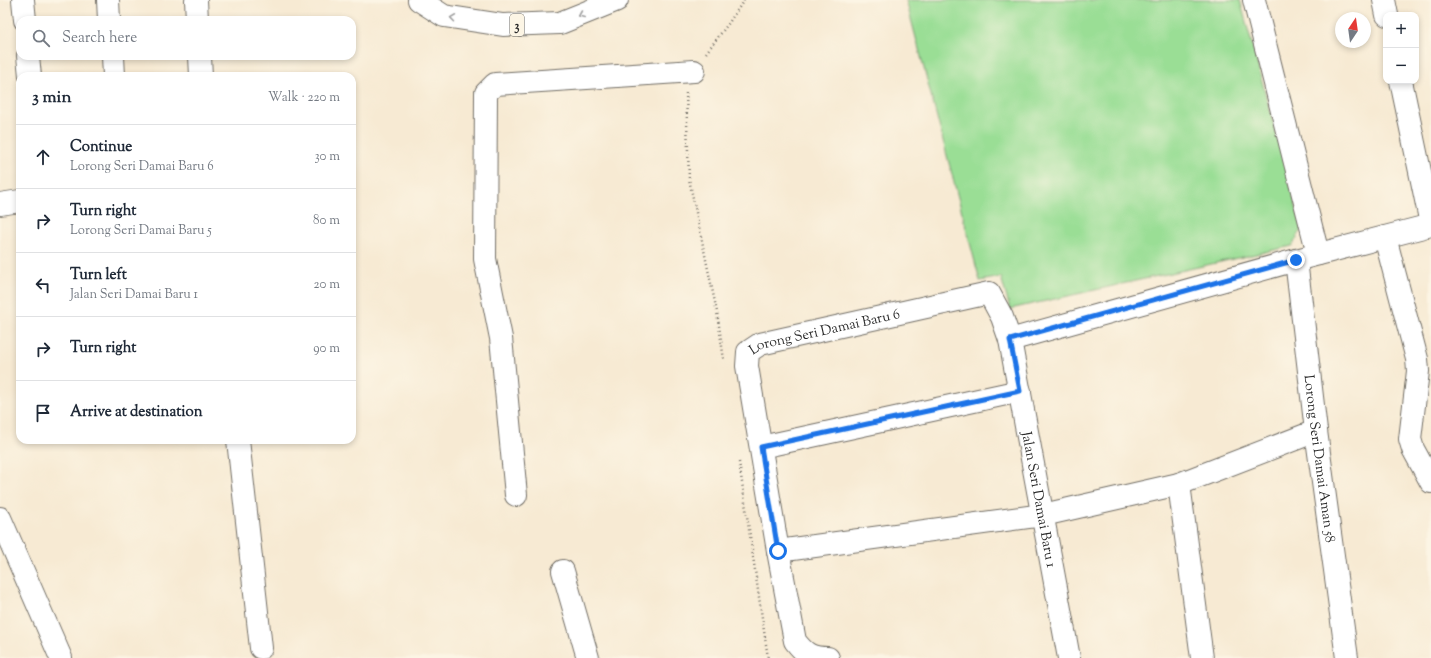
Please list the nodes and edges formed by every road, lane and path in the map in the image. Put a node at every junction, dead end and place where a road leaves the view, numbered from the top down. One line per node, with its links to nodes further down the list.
1 (23, 0): 10 (main road)
2 (108, 0): 11 (main road)
3 (196, 0): 12 (main road)
4 (418, 0): 5 (main road, 3, one-way to 4)
5 (617, 0)
6 (744, 0): 16 (path)
7 (1254, 0): 25 (main road)
8 (1384, 0): 9 (main road)
9 (1386, 12)
10 (25, 16)
11 (109, 16)
12 (197, 16)
13 (28, 60): 17 (main road)
14 (113, 60): 18 (main road)
15 (200, 60): 19 (main road)
16 (694, 71): 28 (path); 36 (main road)
17 (30, 72)
18 (114, 72)
19 (201, 72)
20 (1402, 84): 23 (main road)
21 (16, 202): 22 (main road)
22 (0, 204)
23 (1431, 224): 24 (main road)
24 (1385, 237): 25 (main road); 34 (main road)
25 (1318, 254): 26 (main road)
26 (1296, 260): 27 (main road); 30 (main road, Lorong Seri Damai Aman 58)
27 (1010, 340): 29 (main road, Jalan Seri Damai Baru 1); 32 (main road, Lorong Seri Damai Baru 6)
28 (725, 367)
29 (1020, 391): 32 (main road); 37 (main road, Jalan Seri Damai Baru 1)
30 (1316, 431): 35 (main road); 48 (main road, Lorong Seri Damai Aman 58)
31 (238, 444): 41 (main road)
32 (761, 447): 39 (main road, Lorong Seri Damai Baru 6)
33 (739, 462): 45 (path)
34 (1431, 482)
35 (1179, 484): 37 (main road); 47 (main road)
36 (516, 495)
37 (1043, 515): 39 (main road); 42 (main road, Jalan Seri Damai Baru 1)
38 (0, 518): 43 (main road)
39 (778, 551): 46 (main road, Lorong Seri Damai Baru 6)
40 (563, 571): 44 (main road)
41 (261, 648)
42 (1064, 657)
43 (61, 658)
44 (588, 658)
45 (768, 658)
46 (828, 658)
47 (1202, 658)
48 (1347, 658)

